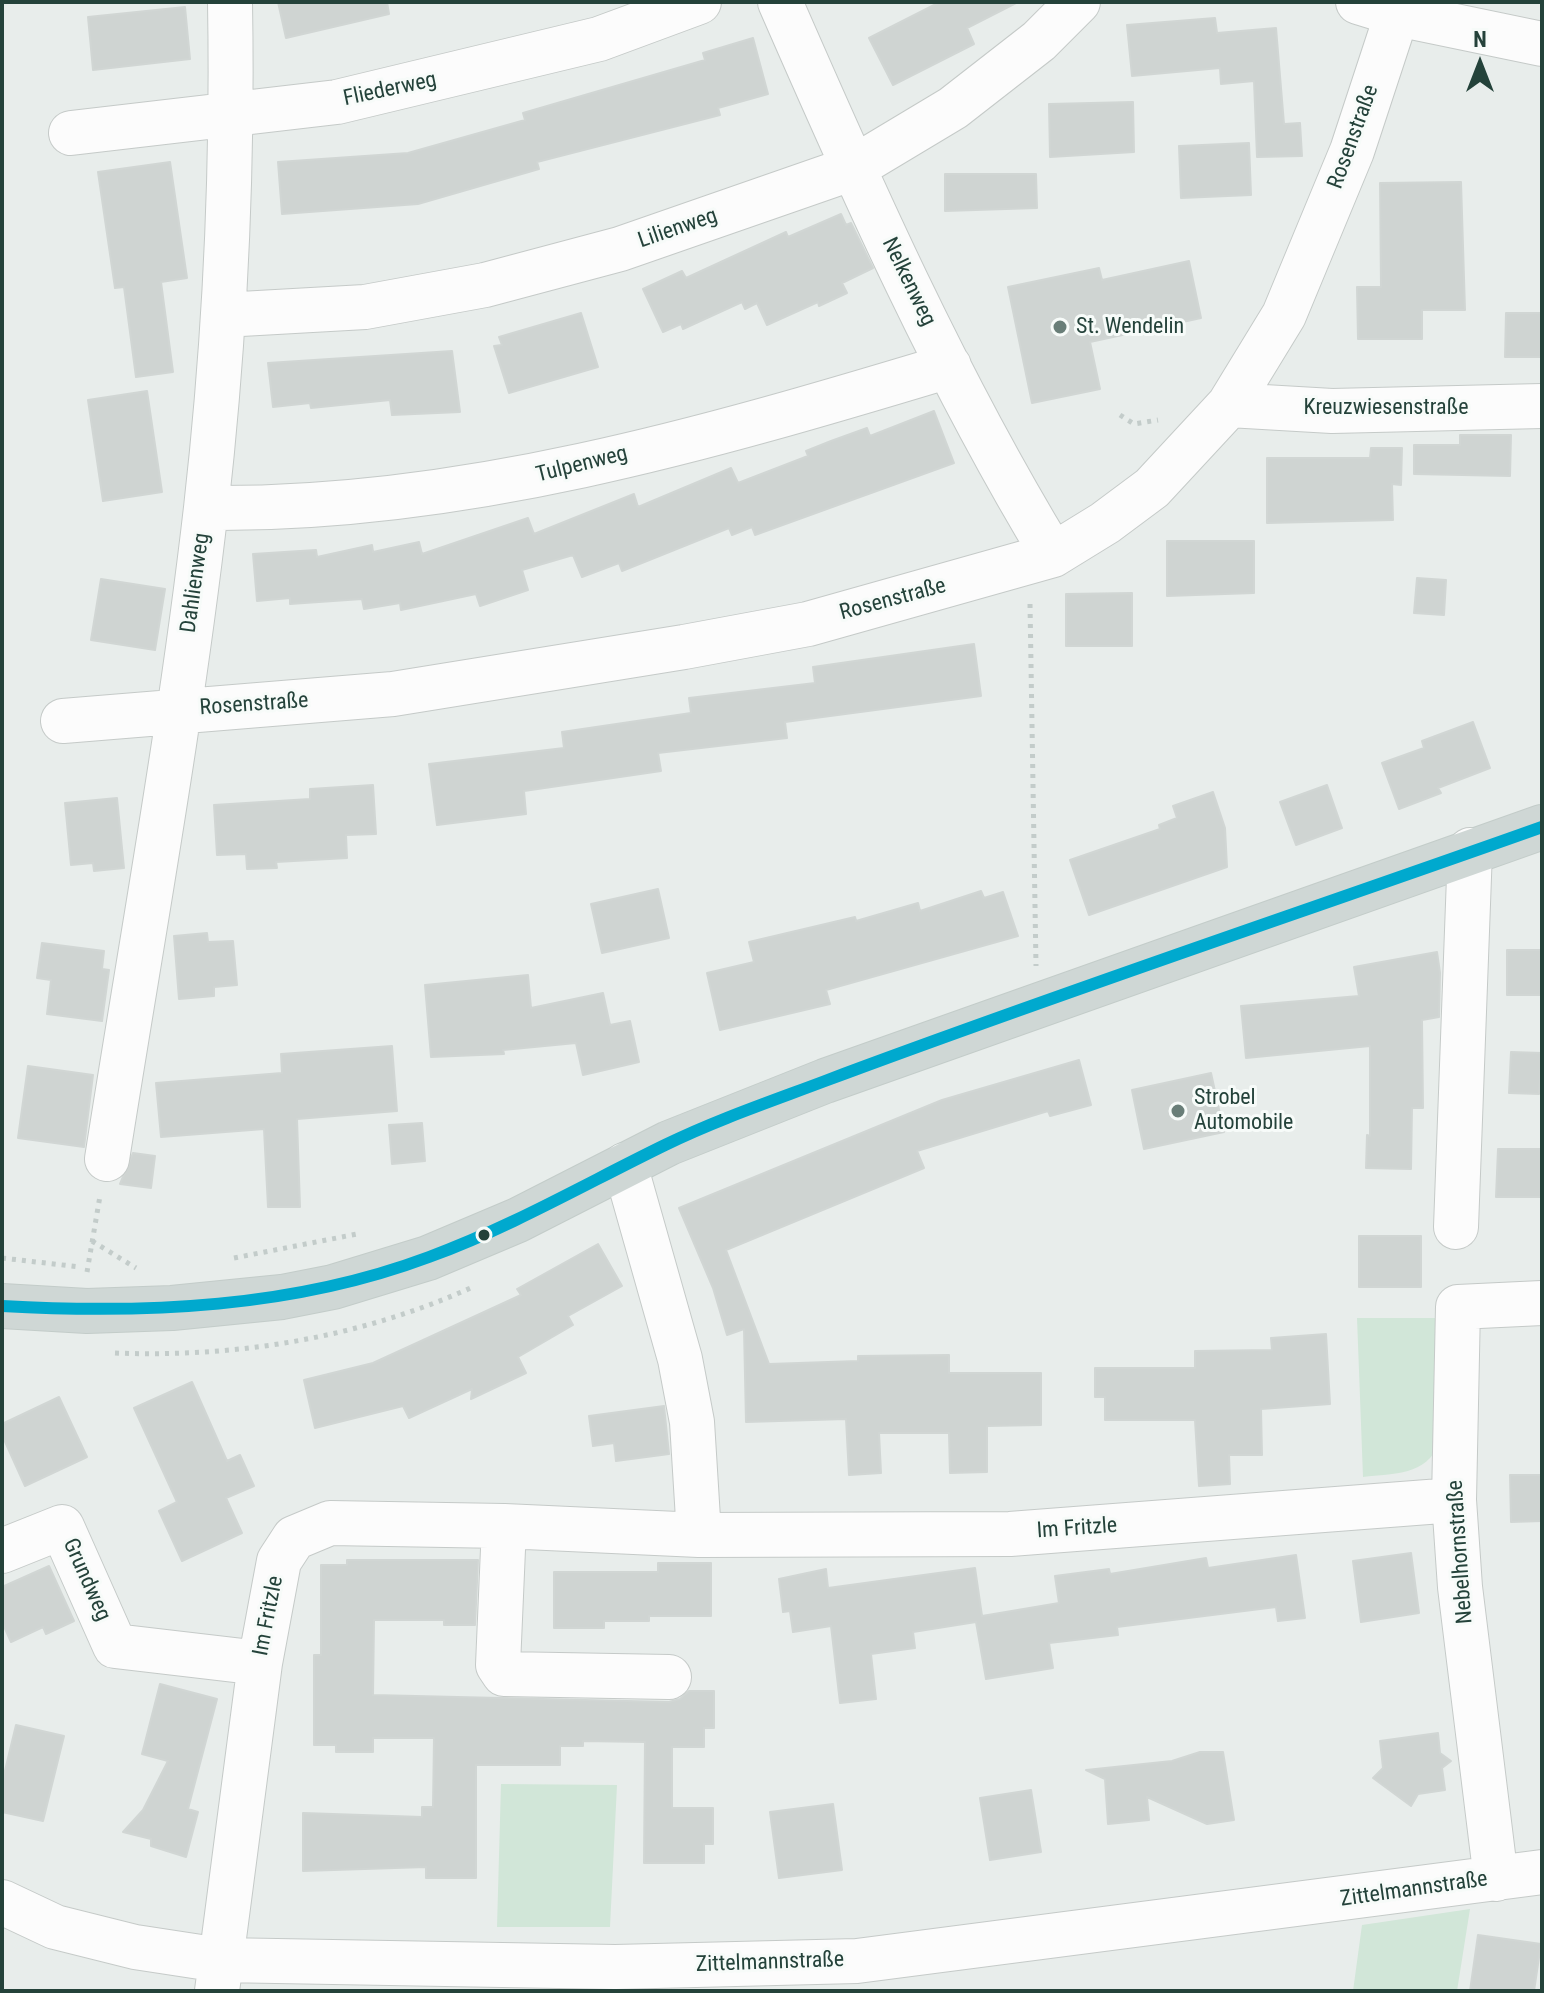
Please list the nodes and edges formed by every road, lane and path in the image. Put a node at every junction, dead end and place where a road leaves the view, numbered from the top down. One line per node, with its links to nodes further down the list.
1 (230, 2): 7 (street, Dahlienweg)
2 (699, 2): 7 (street, Fliederweg)
3 (780, 2): 9 (street, Nelkenweg)
4 (1078, 2): 9 (street, Lilienweg)
5 (1382, 6): 6 (street); 12 (street, Rosenstraße)
6 (1542, 44)
7 (232, 113): 8 (street, Fliederweg); 10 (street, Dahlienweg)
8 (71, 133)
9 (853, 168): 10 (street, Lilienweg); 11 (street, Nelkenweg)
10 (223, 315): 16 (street, Dahlienweg)
11 (949, 366): 16 (street, Tulpenweg); 17 (street, Nelkenweg)
12 (1229, 405): 13 (street, Kreuzwiesenstraße); 17 (street, Rosenstraße)
13 (1542, 406)
14 (1120, 415): 15 (path)
15 (1152, 421)
16 (206, 508): 18 (street, Dahlienweg)
17 (1041, 559): 18 (street, Rosenstraße); 22 (path)
18 (178, 710): 19 (street, Rosenstraße); 23 (street, Dahlienweg)
19 (63, 721)
20 (1542, 827): 21 (main road)
21 (1470, 850): 22 (main road); 25 (street)
22 (1037, 1008): 24 (main road)
23 (107, 1159)
24 (625, 1165): 33 (main road); 36 (street)
25 (1456, 1227)
26 (358, 1234): 28 (path)
27 (2, 1258): 29 (path)
28 (233, 1259)
29 (87, 1268): 30 (path); 31 (path)
30 (100, 1268)
31 (127, 1269)
32 (1542, 1303): 34 (street, Nebelhornstraße)
33 (2, 1306)
34 (1454, 1500): 36 (street, Im Fritzle); 41 (street, Nebelhornstraße)
35 (504, 1526): 36 (street, Im Fritzle); 38 (street, Im Fritzle); 39 (street)
36 (699, 1535)
37 (2, 1551): 38 (street, Grundweg)
38 (260, 1663): 43 (street, Im Fritzle)
39 (669, 1677)
40 (1542, 1872): 41 (street, Zittelmannstraße)
41 (1496, 1879): 43 (street, Zittelmannstraße)
42 (2, 1902): 43 (street, Zittelmannstraße)
43 (219, 1976)

